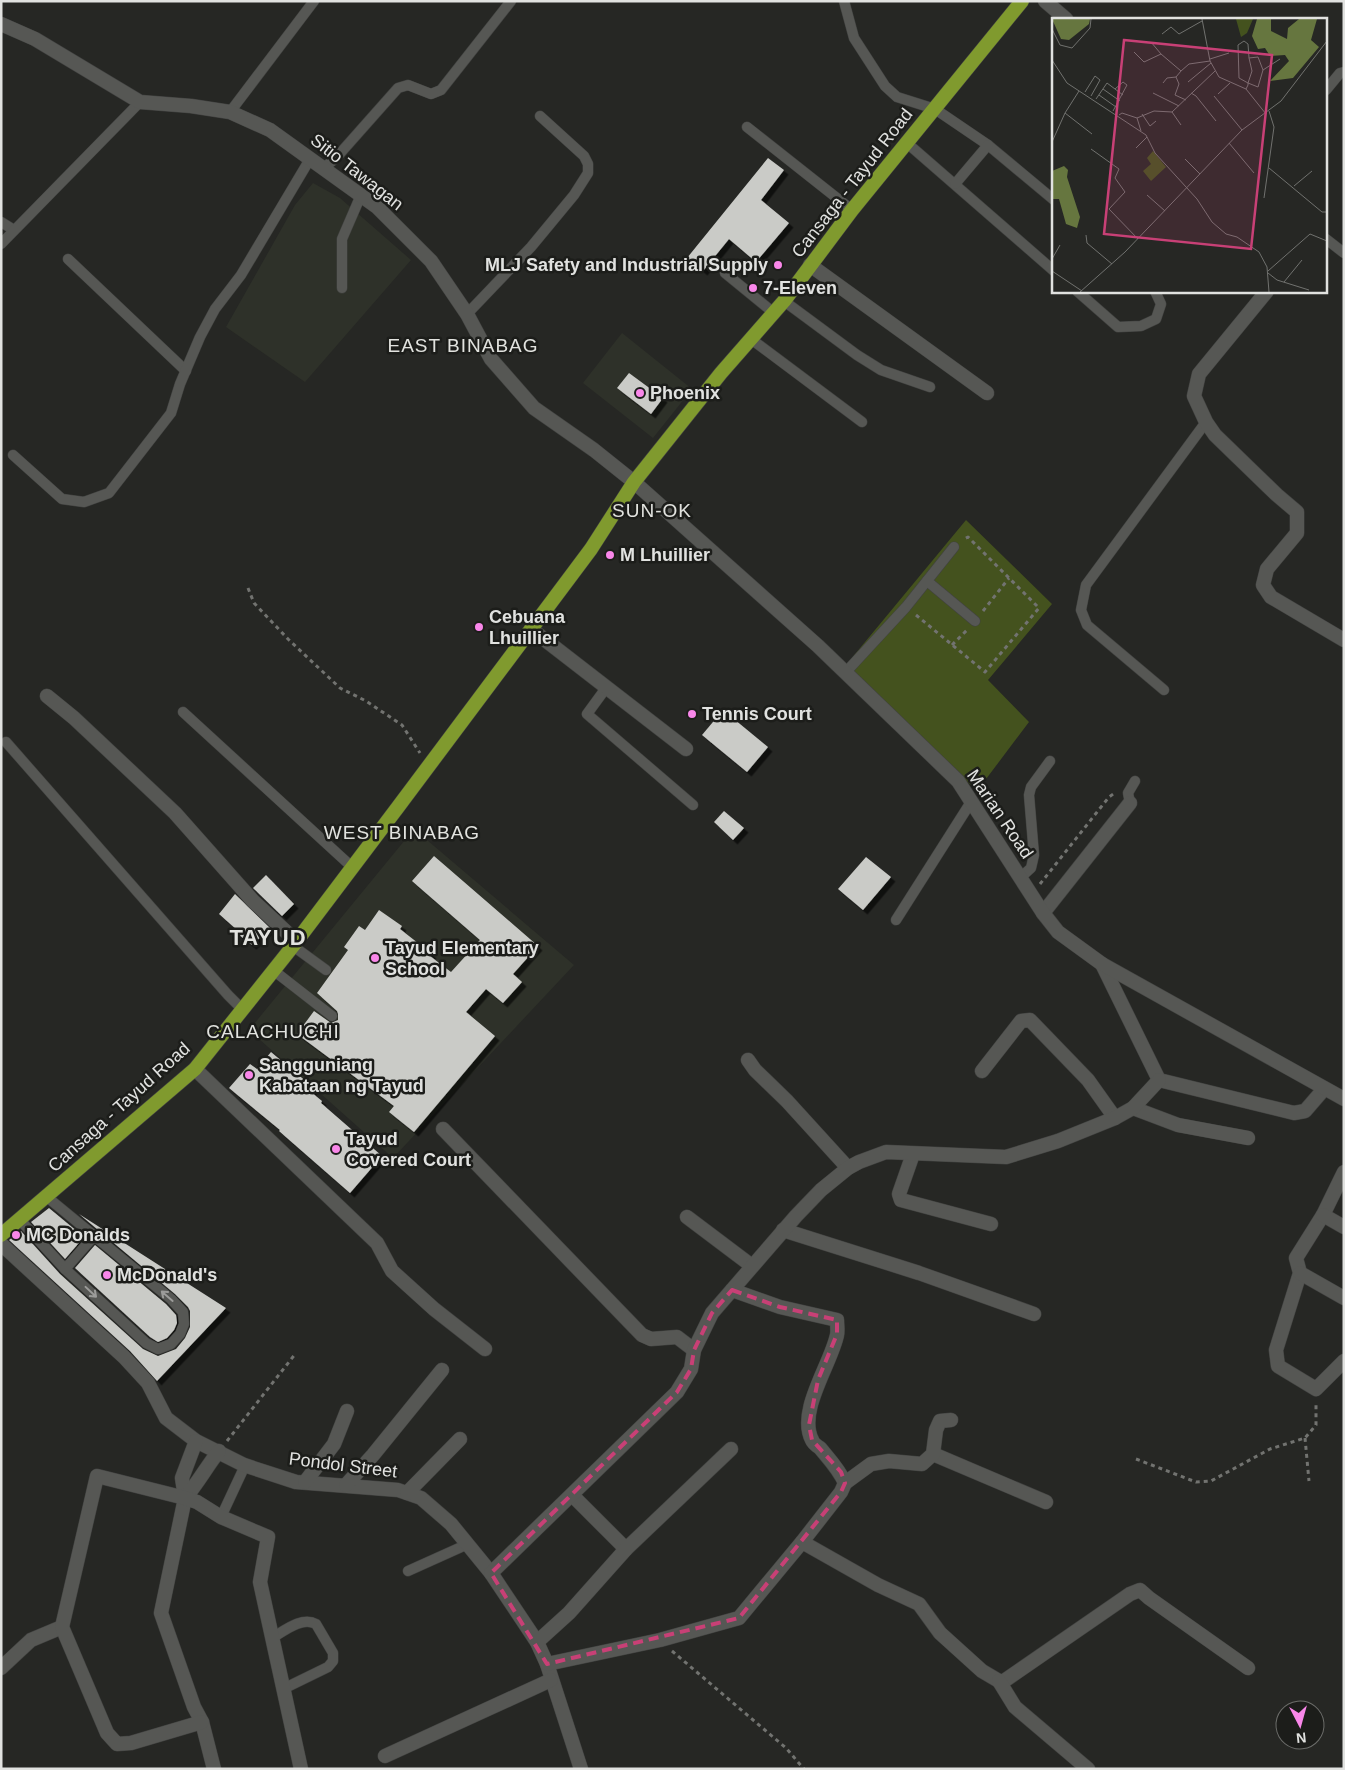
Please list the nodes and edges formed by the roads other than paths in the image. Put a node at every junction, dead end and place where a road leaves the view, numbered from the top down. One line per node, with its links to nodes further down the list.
1 (314, 1): 12 (lane)
2 (510, 1): 18 (lane)
3 (844, 1): 11 (lane)
4 (1022, 1): 11 (highway, Cansaga - Tayud Road)
5 (1046, 1): 6 (street)
6 (1065, 18)
7 (1, 24): 10 (street, Sitio Tawagan)
8 (1344, 72): 9 (lane)
9 (1328, 88)
10 (140, 102): 12 (street, Sitio Tawagan); 24 (lane)
11 (935, 109): 15 (highway, Cansaga - Tayud Road); 16 (lane)
12 (230, 112): 17 (street, Sitio Tawagan)
13 (540, 116): 38 (lane)
14 (747, 127): 22 (lane)
15 (907, 143): 19 (lane); 22 (highway, Cansaga - Tayud Road)
16 (988, 145): 19 (lane); 21 (lane)
17 (310, 159): 18 (street, Sitio Tawagan); 40 (lane)
18 (322, 169): 20 (street, Sitio Tawagan)
19 (955, 184): 30 (lane)
20 (361, 195): 32 (lane); 38 (street, Sitio Tawagan)
21 (1052, 198)
22 (852, 210): 29 (highway, Cansaga - Tayud Road)
23 (1, 222): 24 (lane)
24 (14, 230): 26 (lane)
25 (1328, 241): 27 (lane)
26 (1, 244)
27 (1344, 253)
28 (68, 259): 40 (lane)
29 (810, 265): 36 (highway, Cansaga - Tayud Road); 42 (street)
30 (1052, 268)
31 (725, 274): 37 (lane)
32 (342, 288)
33 (1079, 292): 34 (lane)
34 (1155, 292)
35 (1266, 292): 44 (street)
36 (784, 301): 37 (highway, Cansaga - Tayud Road); 41 (lane)
37 (774, 313): 39 (highway, Cansaga - Tayud Road)
38 (467, 314): 46 (street, Sitio Tawagan)
39 (751, 339): 43 (lane); 46 (highway, Cansaga - Tayud Road)
40 (186, 371): 45 (lane)
41 (930, 387)
42 (987, 393)
43 (862, 422)
44 (1206, 422): 51 (street); 54 (lane)
45 (13, 455)
46 (634, 482): 50 (highway, Cansaga - Tayud Road); 52 (street, Marian Road)
47 (954, 547): 48 (lane)
48 (927, 581): 49 (lane); 52 (lane)
49 (975, 621)
50 (531, 629): 53 (street); 64 (highway, Cansaga - Tayud Road)
51 (1344, 640)
52 (845, 673): 62 (street, Marian Road)
53 (606, 688): 58 (street); 63 (lane)
54 (1164, 690)
55 (47, 696): 68 (street)
56 (183, 712): 64 (lane)
57 (6, 742): 72 (lane)
58 (686, 748)
59 (1050, 761): 65 (lane)
60 (1134, 781): 61 (lane)
61 (1129, 798): 66 (street)
62 (971, 802): 65 (street, Marian Road); 67 (lane)
63 (693, 805)
64 (352, 867): 68 (highway, Cansaga - Tayud Road)
65 (1020, 878): 66 (street, Marian Road)
66 (1043, 912): 69 (street, Marian Road)
67 (896, 920)
68 (295, 944): 70 (highway, Cansaga - Tayud Road); 71 (lane)
69 (1102, 964): 77 (street); 78 (street, Marian Road)
70 (273, 970): 72 (highway, Cansaga - Tayud Road); 73 (lane)
71 (326, 970)
72 (242, 1009): 75 (highway, Cansaga - Tayud Road)
73 (332, 1016)
74 (748, 1060): 85 (street)
75 (195, 1069): 87 (highway, Cansaga - Tayud Road); 103 (street)
76 (982, 1071): 81 (street)
77 (1159, 1080): 78 (street); 80 (street)
78 (1324, 1090): 79 (street, Marian Road)
79 (1344, 1100)
80 (1133, 1108): 81 (street); 83 (street)
81 (1114, 1118): 84 (street)
82 (443, 1129): 104 (street)
83 (1248, 1138)
84 (913, 1154): 85 (street); 91 (street)
85 (848, 1168): 93 (street)
86 (1344, 1172): 88 (street)
87 (47, 1197): 90 (highway, Cansaga - Tayud Road); 95 (lane)
88 (1323, 1215): 92 (street); 99 (street)
89 (687, 1217): 97 (street)
90 (20, 1220): 94 (highway, Cansaga - Tayud Road); 98 (lane)
91 (991, 1224)
92 (1344, 1227)
93 (783, 1230): 97 (street); 102 (street)
94 (1, 1235)
95 (94, 1236): 98 (lane); 98 (lane, one-way to 95)
96 (1, 1244): 110 (street, Pondol Street)
97 (752, 1266): 100 (street)
98 (65, 1269)
99 (1300, 1273): 101 (street); 105 (street)
100 (732, 1290): 104 (street); 116 (street)
101 (1344, 1298)
102 (1034, 1314)
103 (485, 1349)
104 (694, 1350): 119 (street)
105 (1344, 1361)
106 (442, 1370): 117 (street)
107 (347, 1411): 115 (street)
108 (951, 1420): 113 (street)
109 (460, 1439): 118 (street)
110 (196, 1440): 112 (street, Pondol Street); 120 (street)
111 (731, 1449): 125 (street)
112 (219, 1451): 114 (street, Pondol Street); 120 (street)
113 (933, 1454): 116 (street); 121 (street)
114 (244, 1465): 115 (street, Pondol Street); 122 (lane)
115 (305, 1482): 117 (street, Pondol Street)
116 (845, 1483): 123 (street)
117 (346, 1486): 118 (street, Pondol Street)
118 (407, 1493): 124 (street, Pondol Street)
119 (572, 1495): 125 (street); 127 (street)
120 (185, 1498): 122 (street); 128 (street); 137 (street)
121 (1046, 1502)
122 (221, 1517): 129 (street)
123 (802, 1542): 131 (street); 135 (street)
124 (468, 1544): 126 (lane); 127 (street, Pondol Street)
125 (626, 1549): 130 (street)
126 (408, 1571)
127 (491, 1573): 130 (street, Pondol Street)
128 (62, 1627): 132 (street); 137 (street)
129 (272, 1638): 136 (street); 136 (lane)
130 (537, 1642): 131 (street, Pondol Street)
131 (546, 1664): 134 (street, Pondol Street)
132 (1, 1668)
133 (1248, 1668): 135 (street)
134 (552, 1680): 138 (street); 141 (street, Pondol Street)
135 (999, 1681): 142 (street)
136 (283, 1689): 140 (street)
137 (202, 1722): 139 (street)
138 (384, 1756)
139 (214, 1769)
140 (302, 1769)
141 (581, 1769)
142 (1088, 1769)

